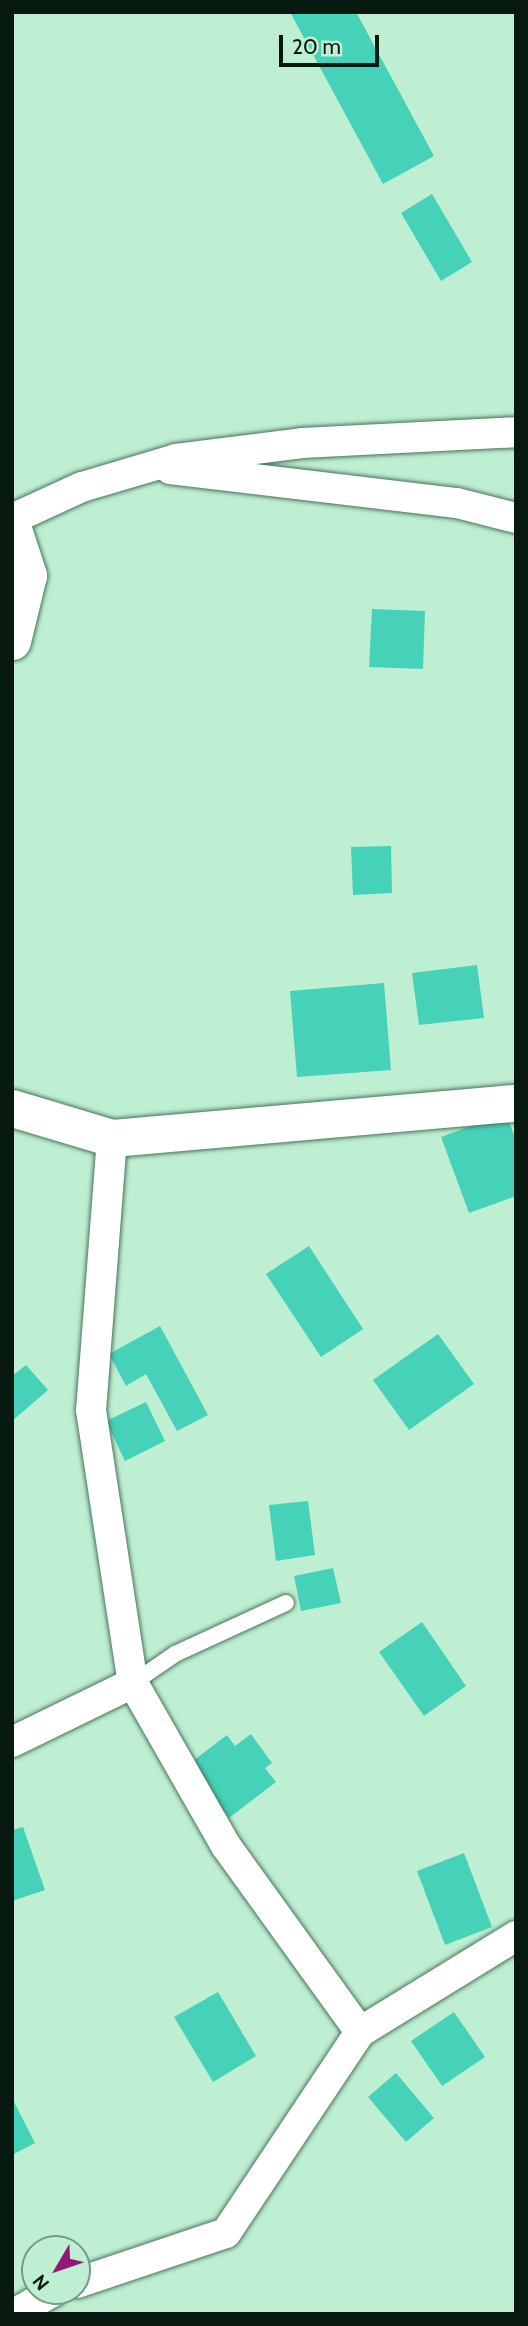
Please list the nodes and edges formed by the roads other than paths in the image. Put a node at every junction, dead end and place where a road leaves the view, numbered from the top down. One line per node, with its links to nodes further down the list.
1 (516, 432): 2 (street)
2 (151, 464): 3 (street); 4 (street)
3 (516, 518)
4 (12, 519)
5 (12, 526): 6 (street)
6 (12, 641)
7 (516, 1103): 9 (street)
8 (12, 1108): 9 (street)
9 (111, 1138): 11 (street)
10 (286, 1603): 11 (lane)
11 (133, 1683): 12 (street); 14 (street)
12 (12, 1742)
13 (516, 1936): 14 (street)
14 (360, 2032): 15 (street)
15 (91, 2278)
16 (30, 2305): 17 (street)
17 (14, 2314)

